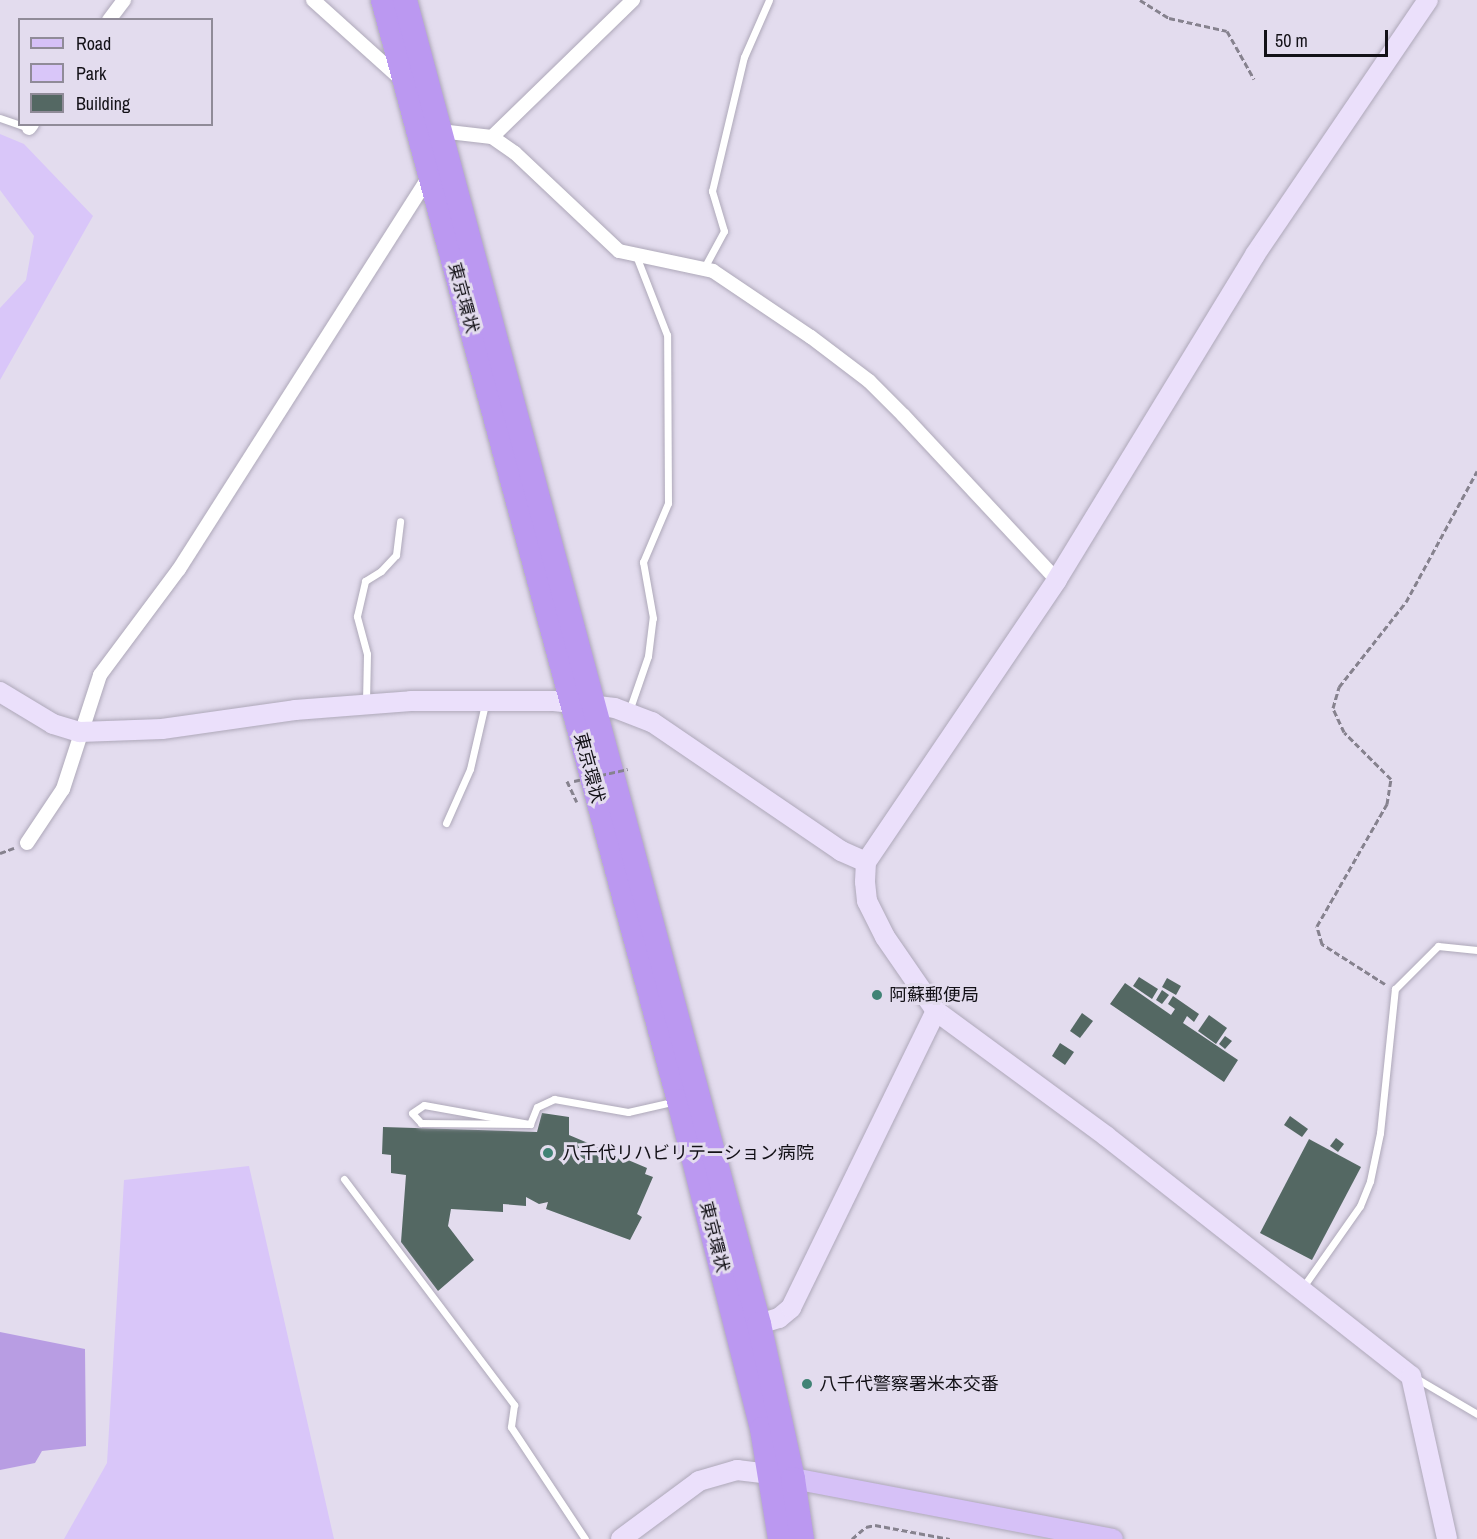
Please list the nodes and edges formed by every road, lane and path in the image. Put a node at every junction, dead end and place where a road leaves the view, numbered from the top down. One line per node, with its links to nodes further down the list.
1 (124, 0): 9 (street)
2 (313, 0): 11 (street)
3 (383, 0): 11 (highway, 東京環状)
4 (405, 0): 14 (highway, 東京環状)
5 (633, 0): 15 (street)
6 (769, 0): 18 (lane)
7 (1140, 0): 10 (path)
8 (1428, 0): 21 (street)
9 (110, 18)
10 (1254, 79)
11 (404, 81): 16 (highway, 東京環状)
12 (0, 118): 13 (lane)
13 (18, 123)
14 (440, 131): 15 (street); 26 (highway, 東京環状)
15 (492, 137): 17 (street)
16 (430, 175): 24 (highway, 東京環状); 28 (street)
17 (637, 258): 18 (street); 27 (lane)
18 (704, 268): 21 (street)
19 (1477, 471): 35 (path)
20 (400, 521): 25 (lane)
21 (1057, 580): 33 (street)
22 (0, 692): 28 (street)
23 (486, 698): 24 (street); 25 (street); 31 (lane)
24 (571, 702): 26 (street); 37 (highway, 東京環状)
25 (366, 703): 28 (street)
26 (597, 705): 27 (street); 41 (highway, 東京環状)
27 (628, 712): 33 (street)
28 (80, 732): 32 (street)
29 (628, 769): 30 (path, bridge)
30 (574, 782)
31 (446, 823)
32 (27, 843)
33 (866, 862): 36 (street)
34 (1477, 950): 35 (lane)
35 (1395, 990): 40 (lane)
36 (936, 1011): 40 (street); 41 (street)
37 (679, 1101): 38 (lane); 44 (highway, 東京環状)
38 (530, 1124): 38 (lane)
39 (344, 1179): 45 (lane)
40 (1302, 1288): 42 (street)
41 (759, 1324): 44 (highway, 東京環状)
42 (1411, 1376): 43 (lane); 52 (street)
43 (1477, 1414)
44 (782, 1476): 46 (street); 47 (highway, 東京環状); 48 (highway, 東京環状); 51 (main road)
45 (585, 1539)
46 (621, 1539)
47 (780, 1539)
48 (802, 1539)
49 (852, 1539): 50 (path)
50 (950, 1539)
51 (1112, 1539)
52 (1447, 1539)

